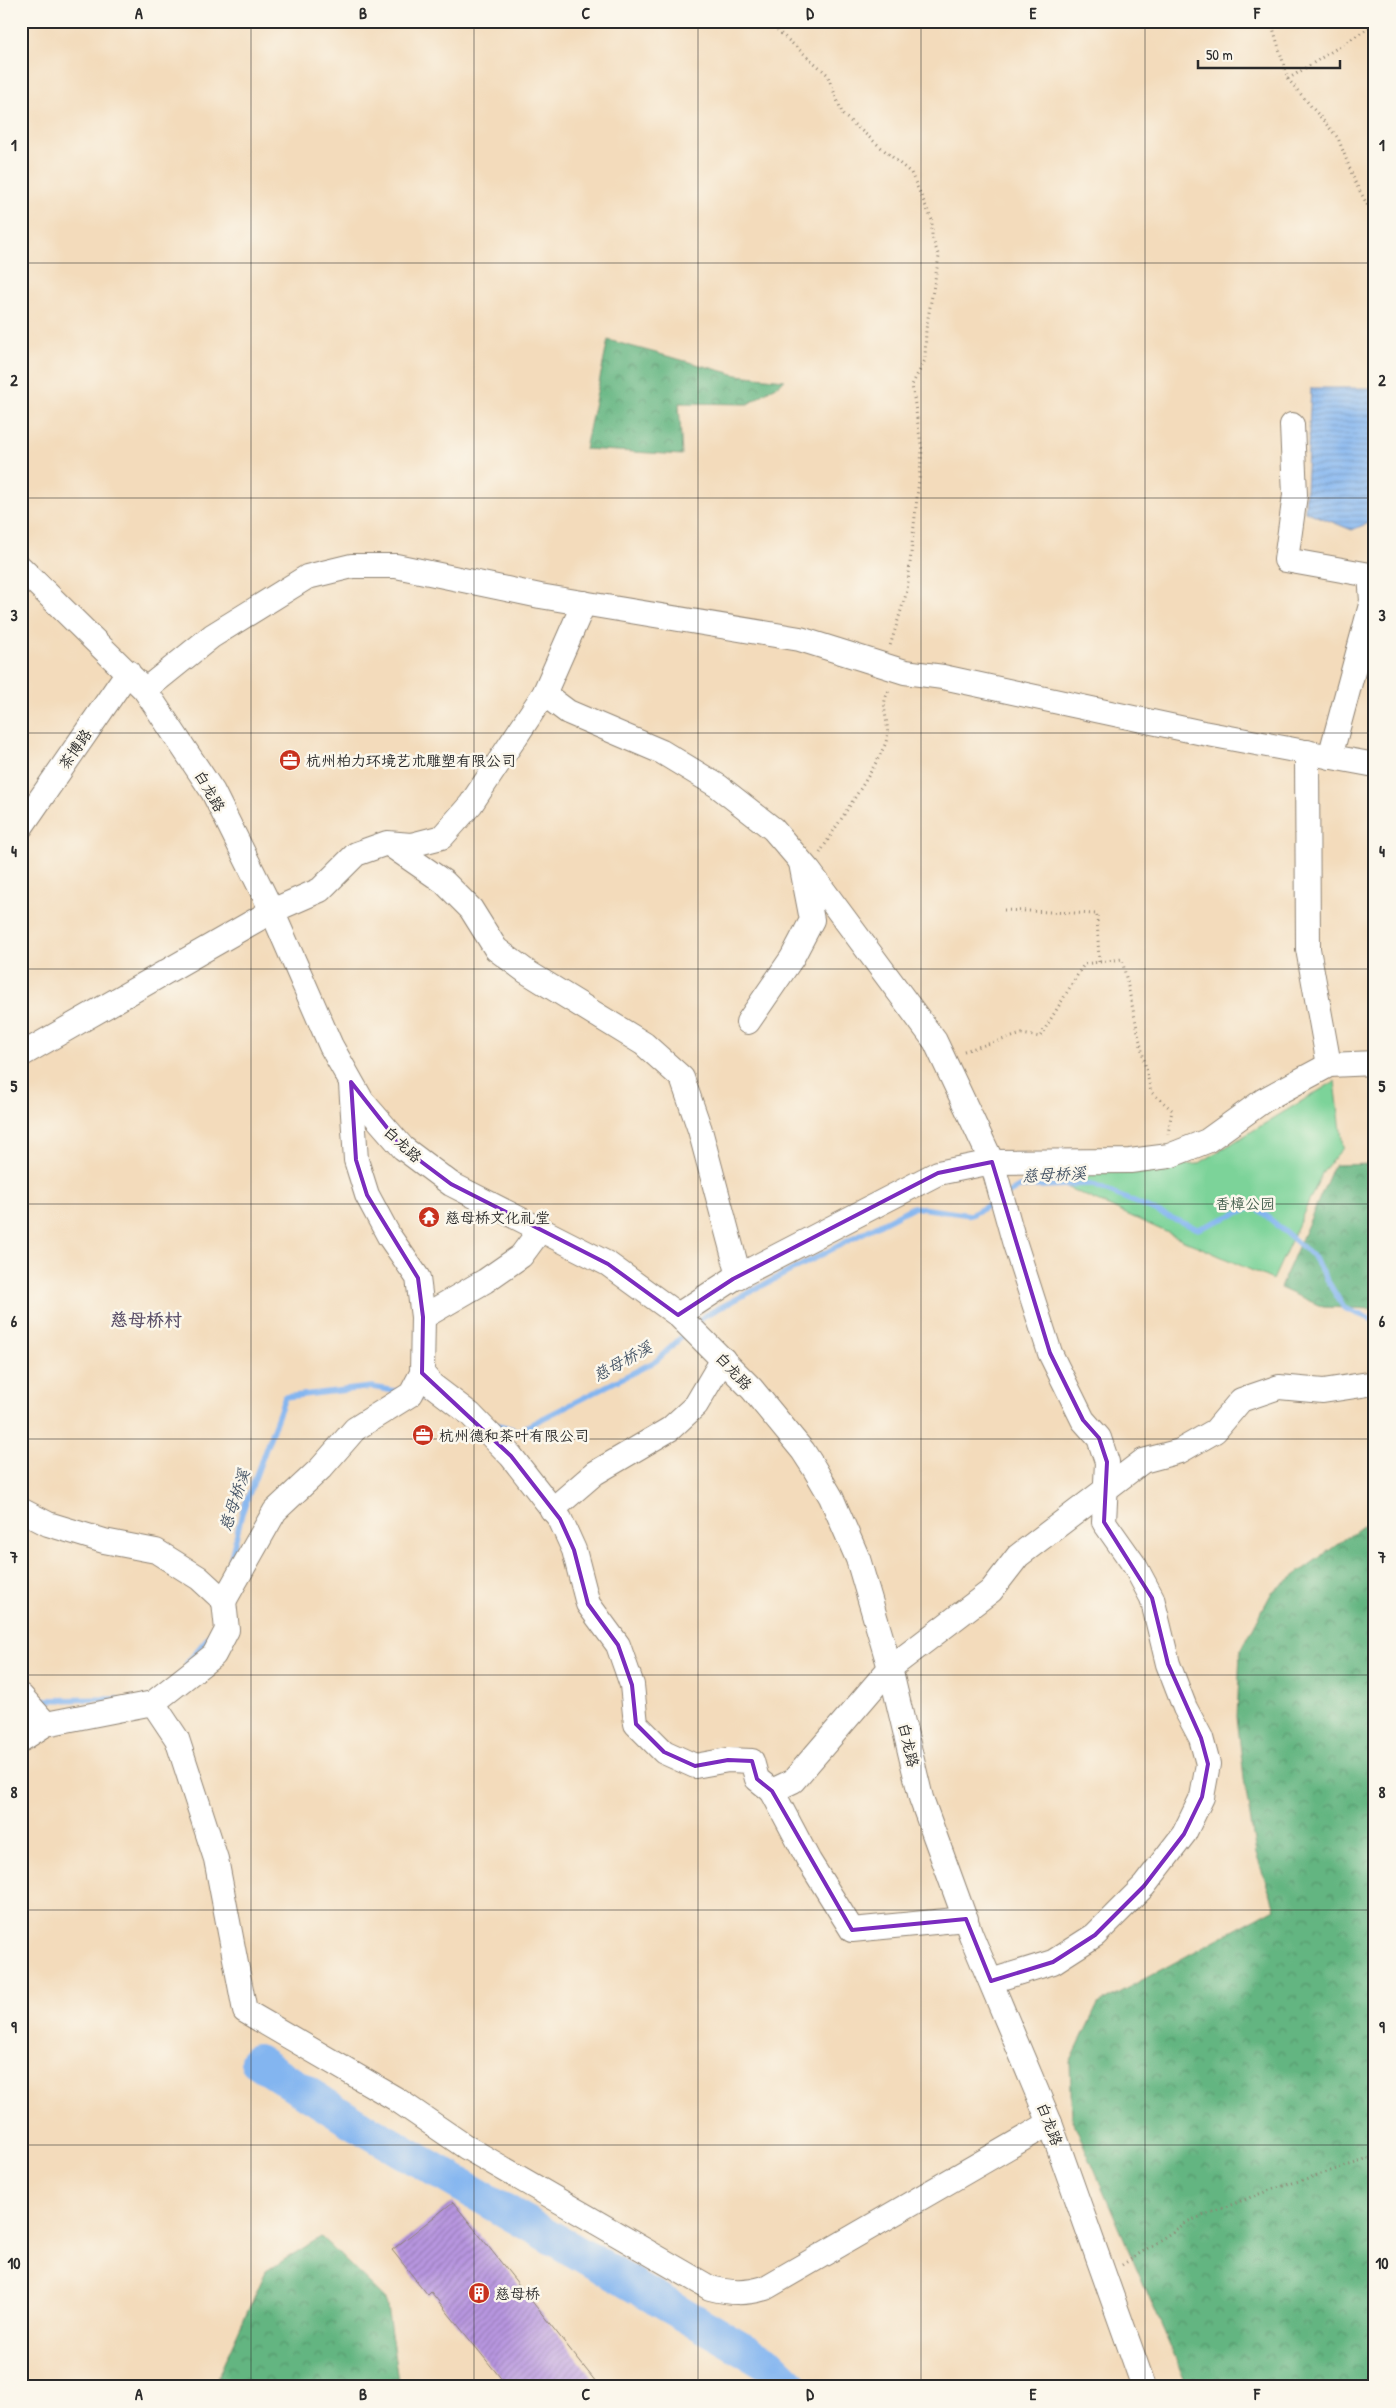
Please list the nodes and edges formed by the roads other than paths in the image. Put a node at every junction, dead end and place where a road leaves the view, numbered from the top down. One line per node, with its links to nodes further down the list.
1 (1292, 425): 3 (street)
2 (21, 568): 5 (street, 白龙路)
3 (1372, 569): 9 (street)
4 (584, 603): 6 (street); 7 (street); 8 (street)
5 (128, 672): 6 (street, 白龙路); 11 (street, 茶博路)
6 (145, 690): 14 (street, 白龙路)
7 (544, 694): 12 (street); 13 (street)
8 (1307, 752): 9 (street); 18 (street)
9 (1330, 757): 10 (street)
10 (1375, 765)
11 (21, 826)
12 (387, 843): 14 (street); 22 (street)
13 (805, 866): 15 (street); 20 (street)
14 (272, 911): 16 (street); 19 (street, 白龙路)
15 (748, 1022)
16 (21, 1055)
17 (1375, 1063): 18 (street)
18 (1329, 1065): 20 (street)
19 (351, 1082): 21 (street, 白龙路); 24 (street)
20 (992, 1162): 22 (street); 28 (street)
21 (541, 1229): 23 (street, 白龙路); 24 (street)
22 (739, 1276): 23 (street)
23 (678, 1315): 25 (street, 白龙路)
24 (423, 1317): 26 (street)
25 (723, 1359): 30 (street); 32 (street, 白龙路)
26 (422, 1373): 30 (street); 31 (street)
27 (1375, 1383): 28 (street)
28 (1104, 1492): 32 (street); 39 (street)
29 (21, 1510): 31 (street)
30 (552, 1510): 37 (street)
31 (224, 1601): 34 (street)
32 (890, 1668): 37 (street); 38 (street, 白龙路)
33 (21, 1696): 35 (street)
34 (153, 1703): 35 (street); 40 (street)
35 (46, 1724): 36 (street)
36 (21, 1740)
37 (772, 1791): 38 (street)
38 (966, 1919): 39 (street, 白龙路)
39 (991, 1982): 40 (street, 白龙路)
40 (1050, 2123): 41 (street, 白龙路)
41 (1144, 2387)

